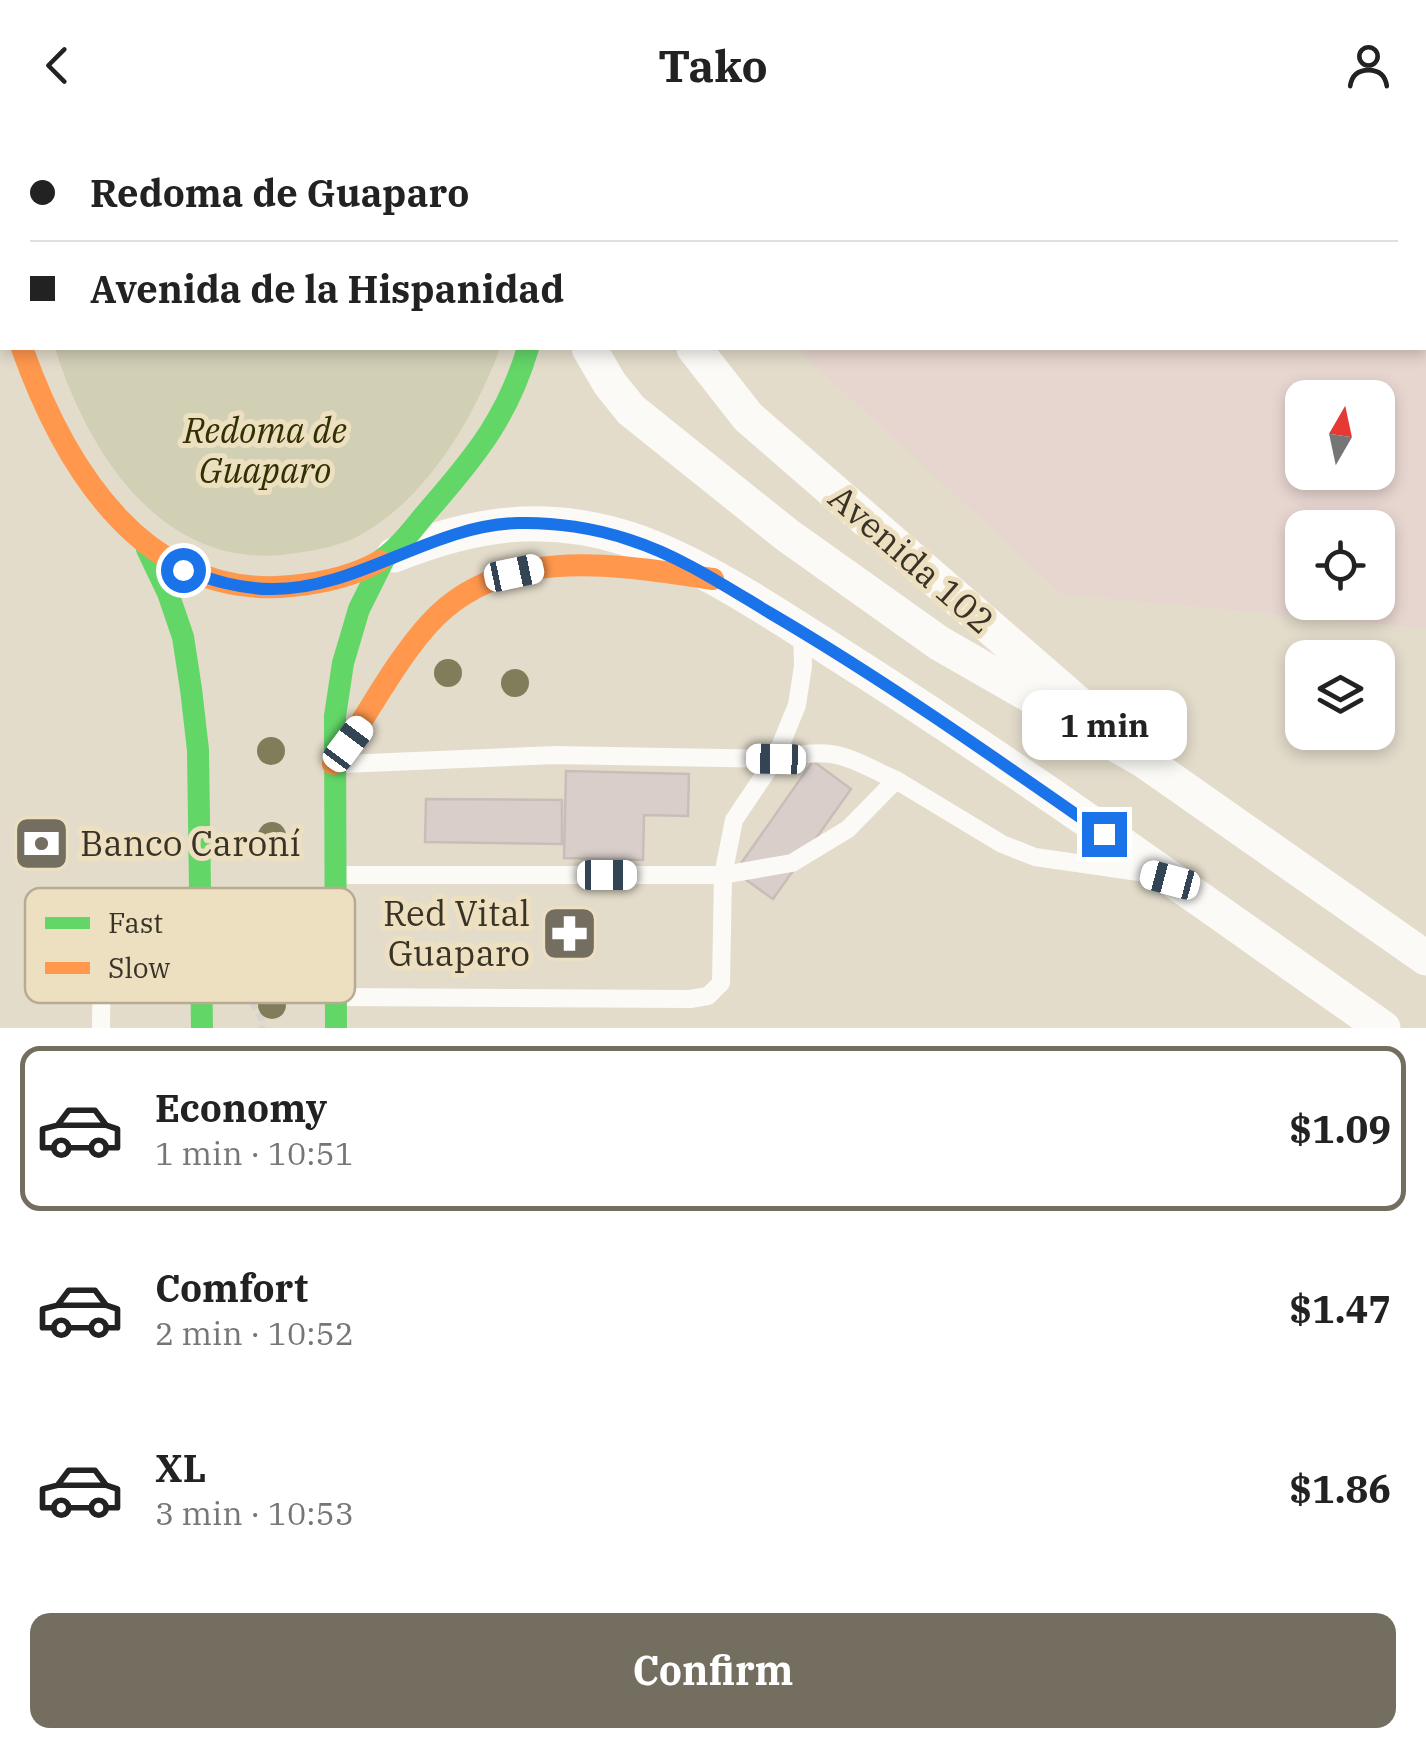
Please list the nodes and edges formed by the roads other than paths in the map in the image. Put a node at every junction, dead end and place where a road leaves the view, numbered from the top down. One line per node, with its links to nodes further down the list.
1 (23, 350): 5 (main road)
2 (527, 350): 6 (main road)
3 (590, 350): 10 (street)
4 (696, 350): 10 (street, Avenida 102)
5 (148, 549): 6 (main road); 16 (main road)
6 (384, 559): 7 (street); 11 (main road)
7 (713, 579): 8 (street); 11 (main road)
8 (802, 630): 9 (lane); 15 (street)
9 (776, 759): 11 (lane); 12 (lane); 14 (lane)
10 (1143, 760): 18 (street)
11 (333, 764): 13 (main road)
12 (896, 780): 14 (lane); 15 (lane)
13 (335, 875): 14 (lane); 17 (main road)
14 (724, 875): 19 (lane)
15 (1170, 880): 24 (street)
16 (200, 888)
17 (335, 888)
18 (1426, 958)
19 (355, 997)
20 (101, 1003): 22 (lane)
21 (202, 1003): 23 (main road)
22 (101, 1028)
23 (202, 1028)
24 (1384, 1028)

